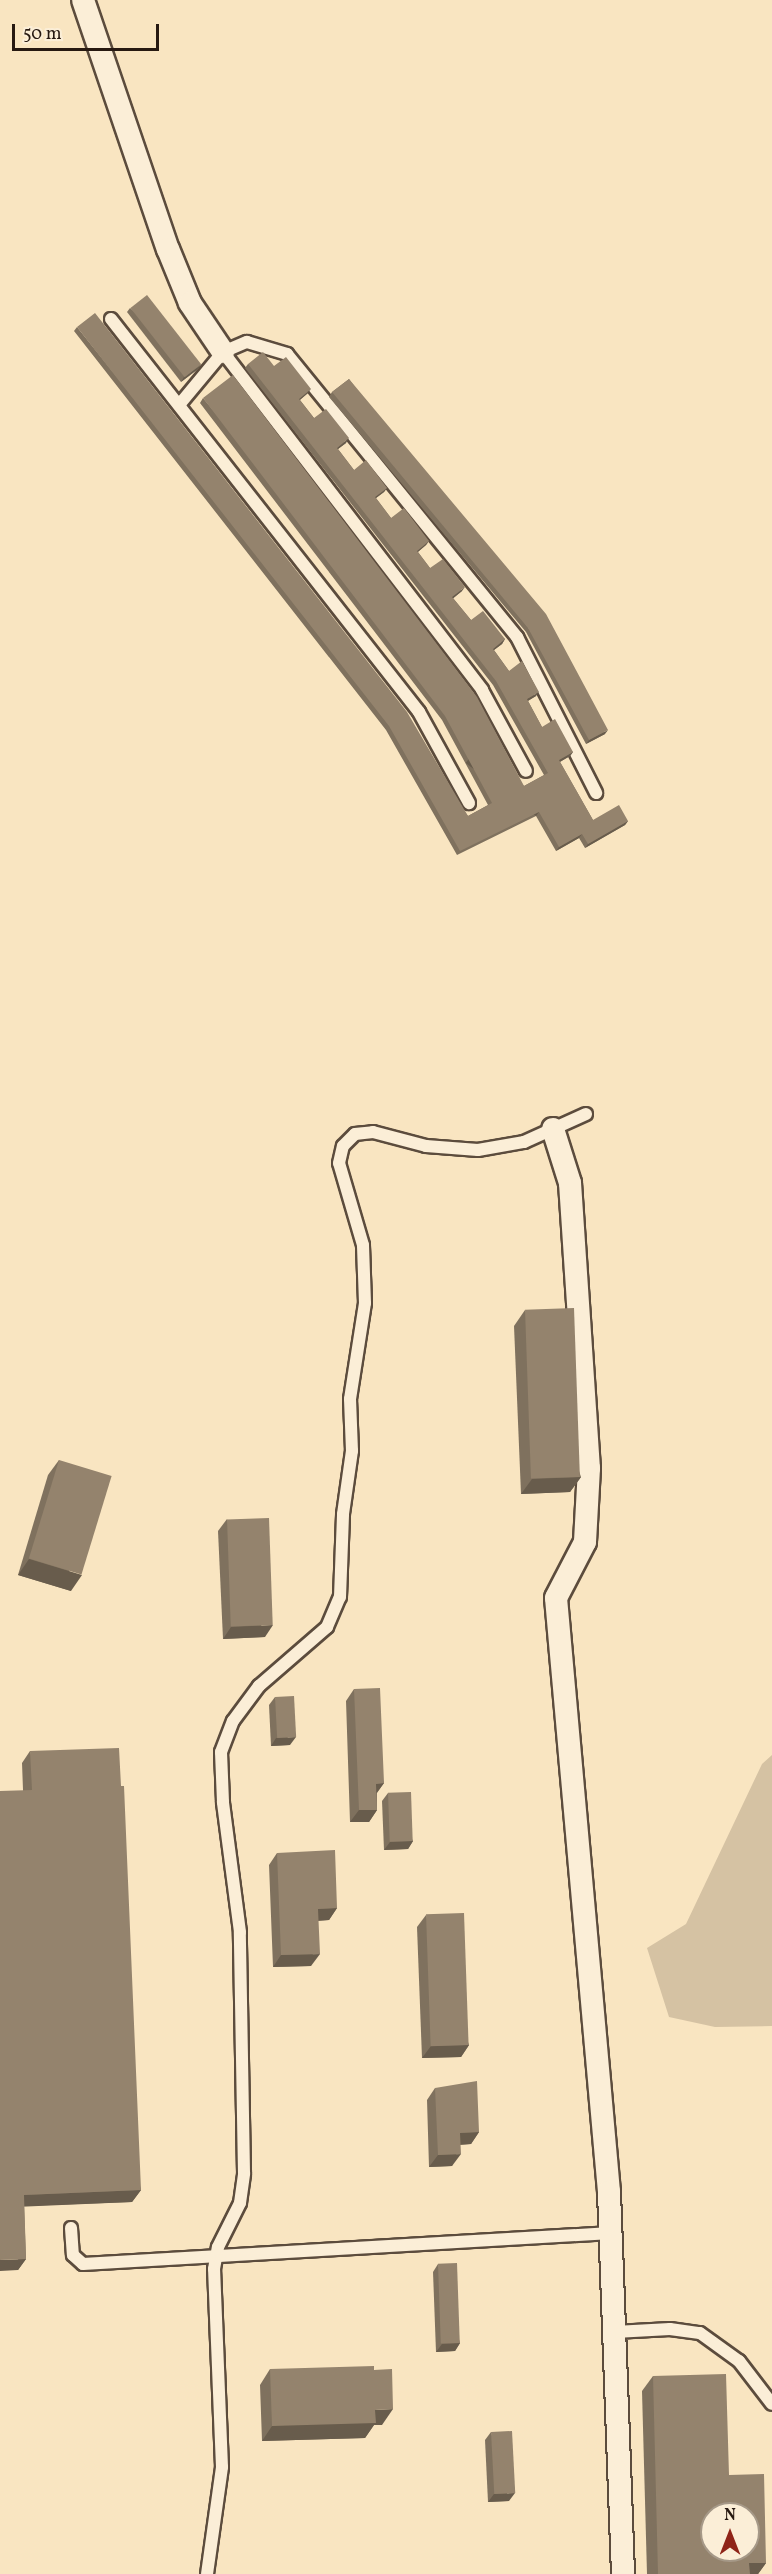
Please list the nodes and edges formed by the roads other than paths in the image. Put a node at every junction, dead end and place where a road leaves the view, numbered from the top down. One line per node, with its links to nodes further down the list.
1 (83, 0): 3 (street)
2 (111, 319): 4 (lane)
3 (223, 352): 4 (lane); 5 (lane); 6 (lane)
4 (179, 405): 7 (lane)
5 (526, 771)
6 (596, 793)
7 (469, 802)
8 (586, 1114): 9 (lane)
9 (553, 1129): 11 (street); 12 (lane)
10 (71, 2228): 12 (lane)
11 (611, 2233): 12 (lane); 13 (street)
12 (215, 2258): 15 (lane)
13 (615, 2332): 14 (lane); 16 (street)
14 (772, 2404)
15 (207, 2574)
16 (623, 2574)

